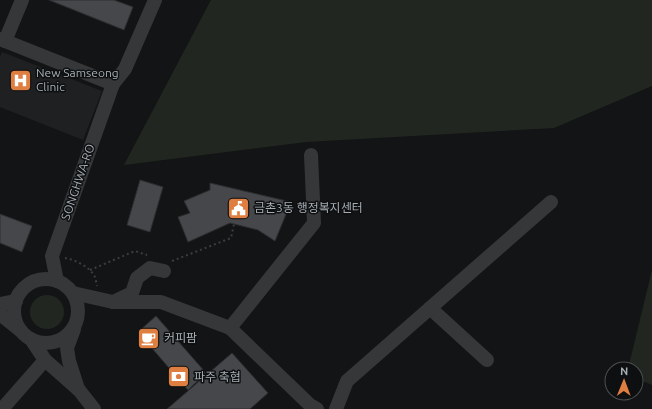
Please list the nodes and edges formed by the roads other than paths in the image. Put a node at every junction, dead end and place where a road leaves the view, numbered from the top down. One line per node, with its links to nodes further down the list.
1 (22, 0): 3 (street)
2 (155, 0): 4 (street, SONGHWA-RO)
3 (3, 40): 4 (street)
4 (113, 84): 7 (street, SONGHWA-RO)
5 (311, 155): 18 (street)
6 (551, 202): 15 (street)
7 (52, 256): 9 (street, SONGHWA-RO); 10 (street)
8 (168, 266): 13 (street)
9 (41, 280): 10 (street); 12 (street)
10 (57, 281): 11 (street)
11 (73, 293): 13 (street); 17 (street)
12 (16, 301): 14 (street); 19 (street)
13 (113, 302): 18 (street)
14 (0, 304)
15 (430, 308): 21 (street); 26 (street)
16 (0, 314): 19 (street)
17 (75, 325): 19 (street); 22 (street)
18 (230, 328): 25 (street)
19 (27, 336): 20 (street)
20 (45, 360): 22 (street); 23 (street)
21 (487, 360)
22 (79, 390): 24 (street)
23 (2, 409)
24 (94, 409)
25 (317, 409)
26 (336, 409)

